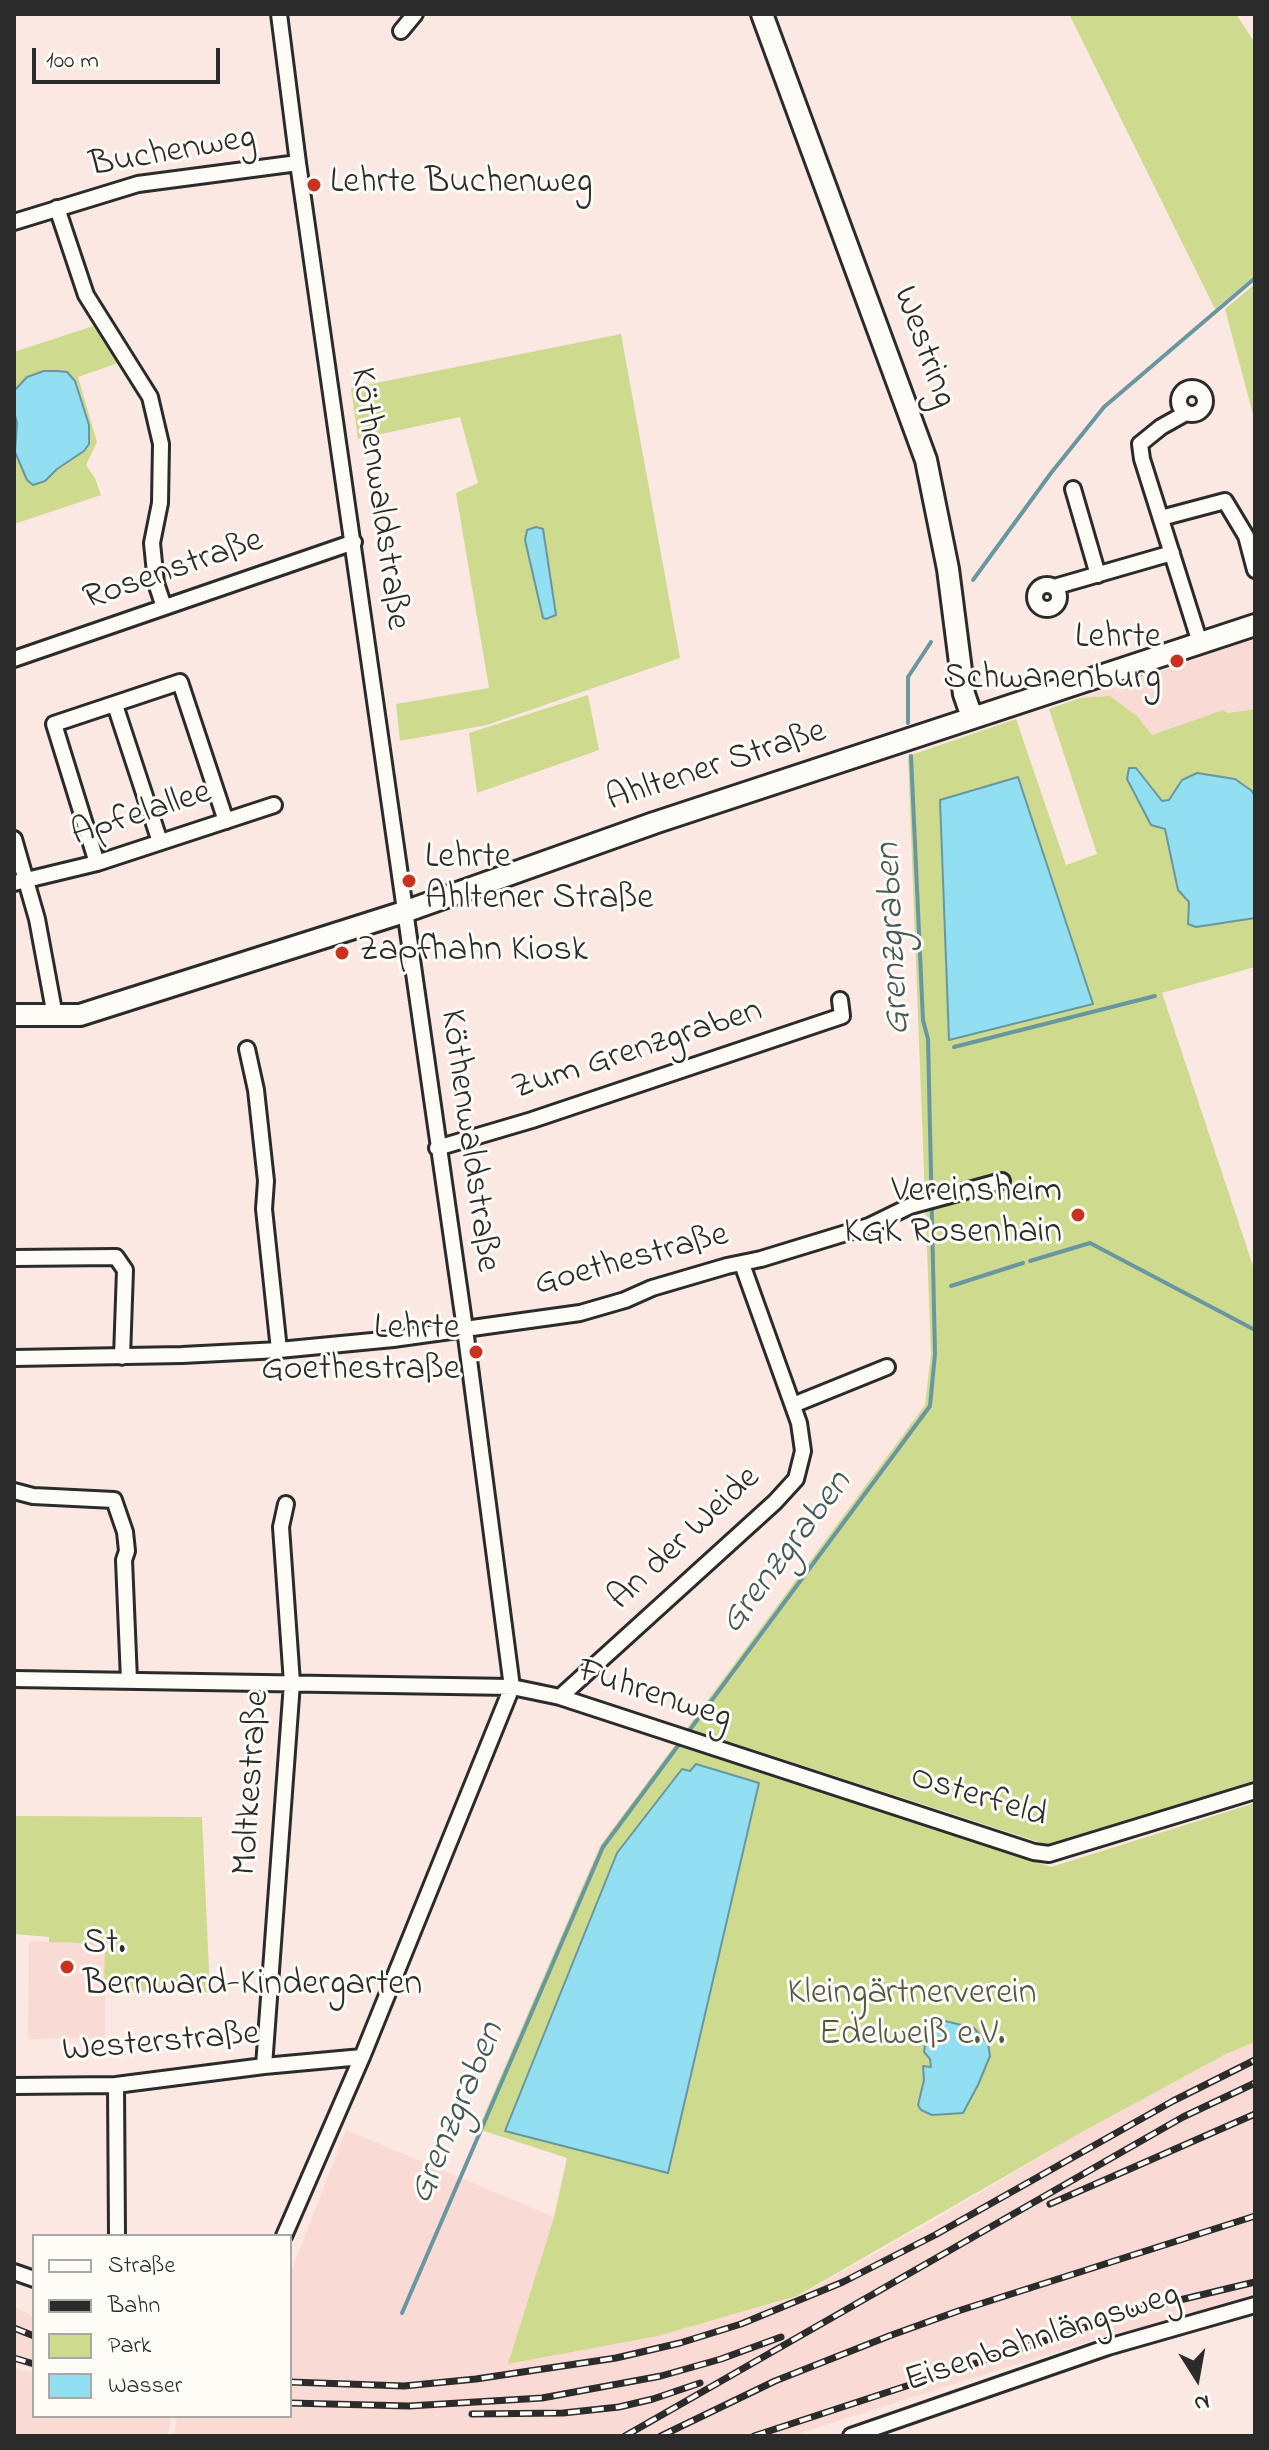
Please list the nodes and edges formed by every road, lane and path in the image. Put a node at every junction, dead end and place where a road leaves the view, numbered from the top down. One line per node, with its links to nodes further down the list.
1 (279, 14): 5 (street, Köthenwaldstraße)
2 (415, 14): 4 (street)
3 (762, 14): 21 (main road, Westring)
4 (401, 31)
5 (298, 163): 6 (street, Buchenweg); 11 (street, Köthenwaldstraße)
6 (57, 208): 7 (street, Buchenweg); 16 (street)
7 (14, 222)
8 (1186, 413): 10 (street)
9 (1073, 489): 14 (street)
10 (1161, 518): 12 (street); 13 (street)
11 (354, 542): 16 (street, Rosenstraße); 28 (street, Köthenwaldstraße)
12 (1172, 553): 14 (street); 18 (street)
13 (1255, 570)
14 (1098, 575): 15 (street)
15 (1054, 587)
16 (164, 607): 19 (street, Rosenstraße)
17 (1255, 625): 18 (main road, Ahltener Straße)
18 (1200, 643): 21 (main road, Ahltener Straße)
19 (14, 659)
20 (115, 705): 23 (street); 25 (street); 26 (street)
21 (972, 717): 28 (main road, Ahltener Straße)
22 (274, 805): 23 (street, Apfelallee)
23 (226, 821): 25 (street, Apfelallee)
24 (14, 839): 27 (street)
25 (160, 842): 26 (street, Apfelallee)
26 (97, 863): 27 (street, Apfelallee)
27 (21, 882): 31 (street)
28 (404, 912): 31 (main road, Ahltener Straße); 33 (street, Köthenwaldstraße)
29 (840, 1000): 33 (street, Zum Grenzgraben)
30 (14, 1015): 31 (main road, Ahltener Straße)
31 (55, 1016)
32 (247, 1049): 38 (street)
33 (437, 1148): 37 (street, Köthenwaldstraße)
34 (1002, 1181): 36 (street, Goethestraße)
35 (14, 1258): 39 (street)
36 (742, 1264): 37 (street, Goethestraße); 42 (street, An der Weide)
37 (465, 1329): 38 (street, Goethestraße); 48 (street, Köthenwaldstraße)
38 (279, 1350): 39 (street, Goethestraße)
39 (122, 1357): 40 (street, Goethestraße)
40 (14, 1358)
41 (887, 1367): 42 (street)
42 (793, 1405): 49 (street, An der Weide)
43 (14, 1491): 46 (street)
44 (286, 1504): 47 (street, Moltkestraße)
45 (14, 1679): 46 (street, Fuhrenweg)
46 (129, 1680): 47 (street, Fuhrenweg)
47 (292, 1683): 48 (street, Fuhrenweg); 53 (street, Moltkestraße)
48 (512, 1687): 49 (street, Fuhrenweg); 52 (street, Köthenwaldstraße)
49 (560, 1697): 50 (street, Fuhrenweg)
50 (777, 1768): 51 (street, Osterfeld)
51 (1255, 1791)
52 (362, 2057): 53 (street, Westerstraße); 57 (street, Köthenwaldstraße)
53 (264, 2066): 54 (street, Westerstraße)
54 (116, 2085): 55 (street, Westerstraße); 56 (street)
55 (14, 2086)
56 (117, 2234)
57 (285, 2234)
58 (1255, 2305): 59 (street, Eisenbahnlängsweg)
59 (851, 2436)

